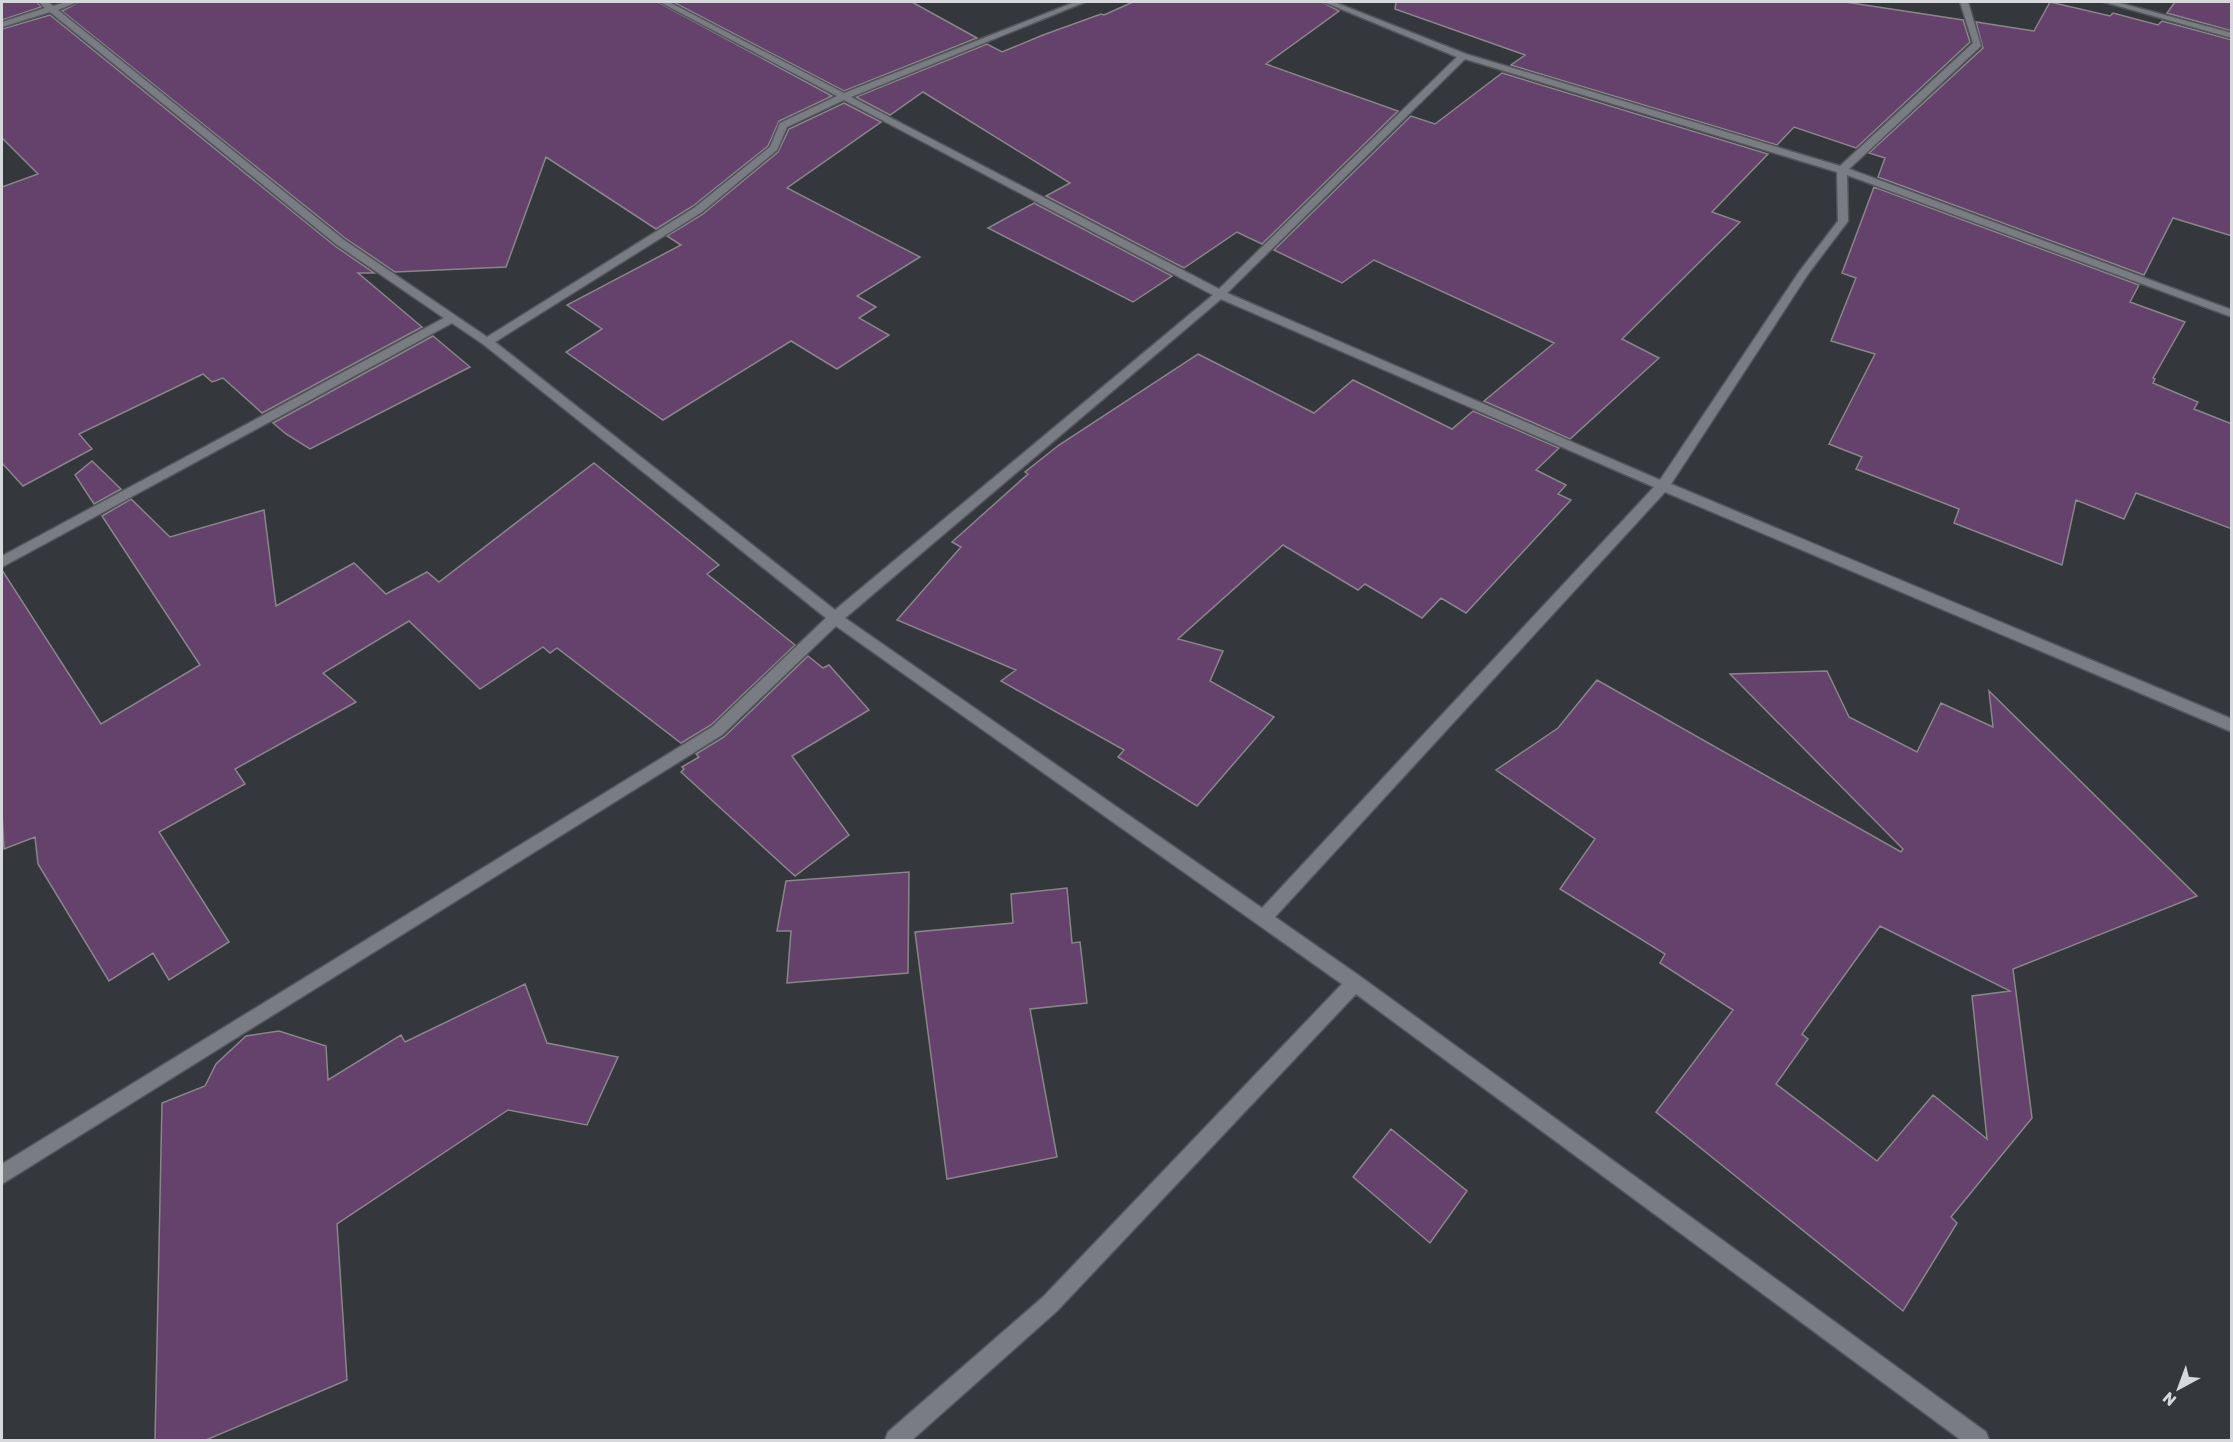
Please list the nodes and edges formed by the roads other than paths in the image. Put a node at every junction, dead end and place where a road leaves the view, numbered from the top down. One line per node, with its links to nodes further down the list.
1 (73, 2): 7 (street)
2 (664, 2): 11 (street)
3 (1080, 2): 11 (street)
4 (1328, 2): 10 (street)
5 (1964, 2): 12 (street)
6 (2108, 2): 9 (street)
7 (47, 5): 8 (street); 15 (street)
8 (2, 25)
9 (2232, 36)
10 (1463, 56): 12 (street); 13 (street)
11 (844, 96): 13 (street); 16 (street)
12 (1842, 170): 14 (street); 17 (street)
13 (1220, 294): 17 (street); 19 (street)
14 (2232, 314)
15 (453, 318): 16 (street); 18 (street)
16 (487, 342): 19 (street)
17 (1663, 486): 20 (street); 21 (street)
18 (2, 562)
19 (835, 618): 21 (street); 23 (street)
20 (2232, 726)
21 (1264, 918): 22 (street)
22 (1355, 983): 24 (street); 25 (street)
23 (2, 1175)
24 (1966, 1436)
25 (896, 1440)

